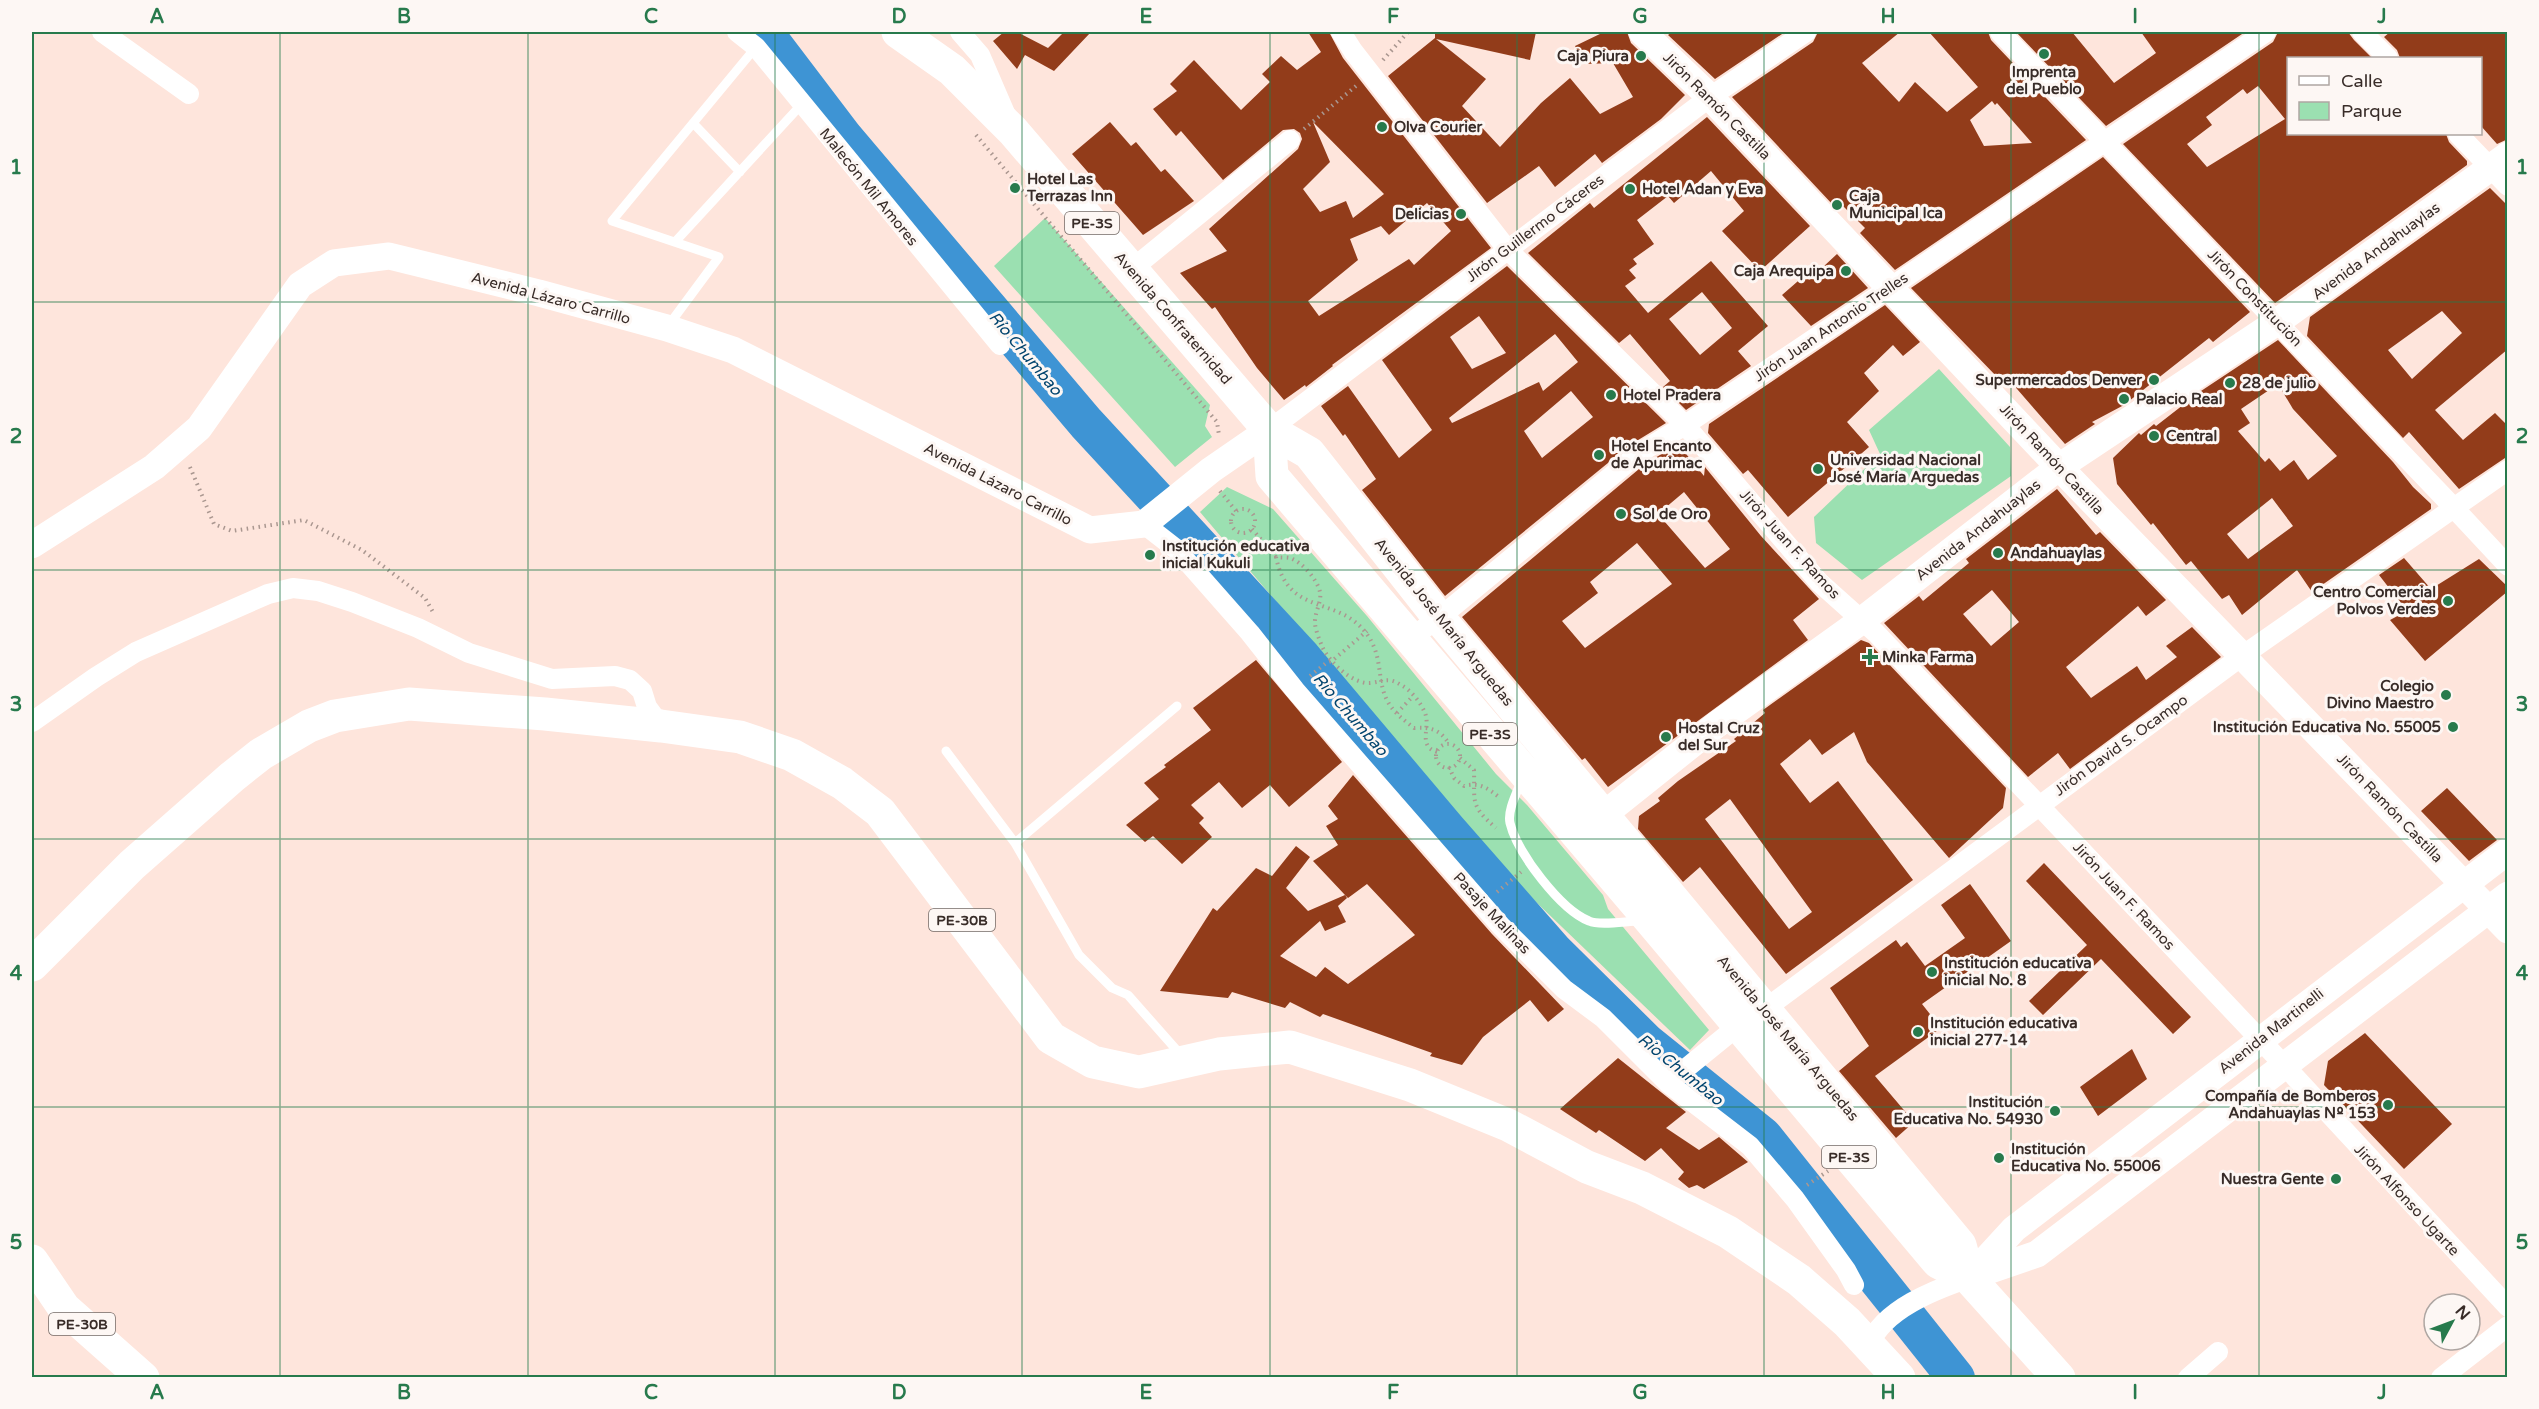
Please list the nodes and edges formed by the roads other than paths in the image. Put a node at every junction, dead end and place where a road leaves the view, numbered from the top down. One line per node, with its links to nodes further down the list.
1 (102, 32): 13 (street)
2 (737, 32): 11 (street, Malecón Mil Amores)
3 (898, 32): 17 (highway, Avenida Confraternidad / PE-3S)
4 (960, 32): 17 (street)
5 (1341, 32): 24 (street, Jirón Juan F. Ramos)
6 (1642, 32): 14 (street, Jirón Ramón Castilla)
7 (1806, 32): 14 (street, Jirón Guillermo Cáceres)
8 (2000, 32): 20 (street, Jirón Constitución)
9 (2266, 32): 20 (street, Jirón Juan Antonio Trelles)
10 (2362, 32): 12 (street)
11 (756, 47): 15 (street, Malecón Mil Amores); 16 (lane)
12 (2387, 57)
13 (189, 94)
14 (1710, 97): 24 (street, Jirón Guillermo Cáceres); 26 (street, Jirón Ramón Castilla)
15 (801, 105): 22 (lane); 29 (street, Malecón Mil Amores)
16 (693, 123): 22 (lane); 23 (lane)
17 (1013, 130): 25 (highway, Avenida Confraternidad / PE-3S)
18 (2459, 135): 21 (street)
19 (1290, 140): 25 (street)
20 (2105, 141): 26 (street, Jirón Juan Antonio Trelles); 27 (street, Jirón Constitución)
21 (2502, 169): 27 (street, Avenida Andahuaylas)
22 (740, 172): 23 (lane)
23 (675, 242): 28 (lane)
24 (1507, 249): 30 (street, Jirón Juan F. Ramos); 31 (street, Jirón Guillermo Cáceres)
25 (1132, 269): 31 (highway, Avenida Confraternidad / PE-3S)
26 (1891, 287): 30 (street, Jirón Juan Antonio Trelles); 32 (street, Jirón Ramón Castilla)
27 (2277, 322): 32 (street, Avenida Andahuaylas); 34 (street, Jirón Constitución)
28 (667, 328): 35 (street, Avenida Lázaro Carrillo); 36 (street, Avenida Lázaro Carrillo)
29 (1000, 345)
30 (1685, 425): 38 (street, Jirón Juan Antonio Trelles); 39 (street, Jirón Juan F. Ramos)
31 (1269, 430): 35 (street); 38 (highway, Avenida José María Arguedas / PE-3S); 40 (highway, Avenida José María Arguedas / PE-3S)
32 (2059, 468): 39 (street, Avenida Andahuaylas); 41 (street, Jirón Ramón Castilla)
33 (2508, 470): 34 (street, Jirón David S. Ocampo)
34 (2454, 508): 37 (street, Jirón Constitución); 41 (street, Jirón David S. Ocampo)
35 (1148, 522): 62 (street, Pasaje Malinas)
36 (32, 545)
37 (2508, 566)
38 (1439, 618): 40 (street, Jirón Juan Antonio Trelles); 48 (highway, Avenida José María Arguedas / PE-3S)
39 (1861, 621): 47 (street, Jirón Juan F. Ramos); 48 (street, Avenida Andahuaylas)
40 (1409, 639): 46 (highway, Avenida José María Arguedas / PE-3S)
41 (2242, 656): 47 (street, Jirón David S. Ocampo); 52 (street, Jirón Ramón Castilla)
42 (1177, 706): 50 (lane)
43 (32, 722): 44 (street)
44 (661, 726): 56 (highway, PE-30B); 60 (highway, PE-30B)
45 (946, 751): 50 (lane)
46 (1524, 774): 49 (highway, Avenida José María Arguedas / PE-3S); 54 (lane)
47 (2039, 806): 57 (street, Jirón David S. Ocampo); 59 (street, Jirón Juan F. Ramos)
48 (1603, 816): 49 (street, Avenida Andahuaylas); 57 (highway, Avenida José María Arguedas / PE-3S)
49 (1576, 835): 54 (highway, Avenida José María Arguedas / PE-3S)
50 (1015, 843): 60 (lane)
51 (2508, 850): 52 (street, Avenida Martinelli)
52 (2464, 884): 53 (street, Jirón Ramón Castilla); 59 (street, Avenida Martinelli)
53 (2498, 902): 55 (street, Jirón Ramón Castilla); 61 (street)
54 (1651, 921): 58 (highway, Avenida José María Arguedas / PE-3S)
55 (2508, 930)
56 (32, 965)
57 (1765, 1009): 58 (street, Jirón David S. Ocampo); 64 (highway, Avenida José María Arguedas / PE-3S)
58 (1738, 1026): 62 (street, Jirón David S. Ocampo); 64 (highway, Avenida José María Arguedas / PE-3S)
59 (2259, 1040): 61 (street, Jirón Alfonso Ugarte); 64 (street, Avenida Martinelli)
60 (1188, 1062): 69 (highway, PE-30B)
61 (2284, 1065): 64 (street); 66 (street, Jirón Alfonso Ugarte)
62 (1671, 1081): 65 (street, Pasaje Malinas)
63 (32, 1261): 70 (highway, PE-30B)
64 (1969, 1278): 69 (street); 71 (highway, PE-3S)
65 (1854, 1285)
66 (2508, 1307)
67 (2508, 1326): 73 (street)
68 (2218, 1352): 72 (street)
69 (1882, 1358)
70 (143, 1377)
71 (2059, 1377)
72 (2188, 1377)
73 (2440, 1377)

